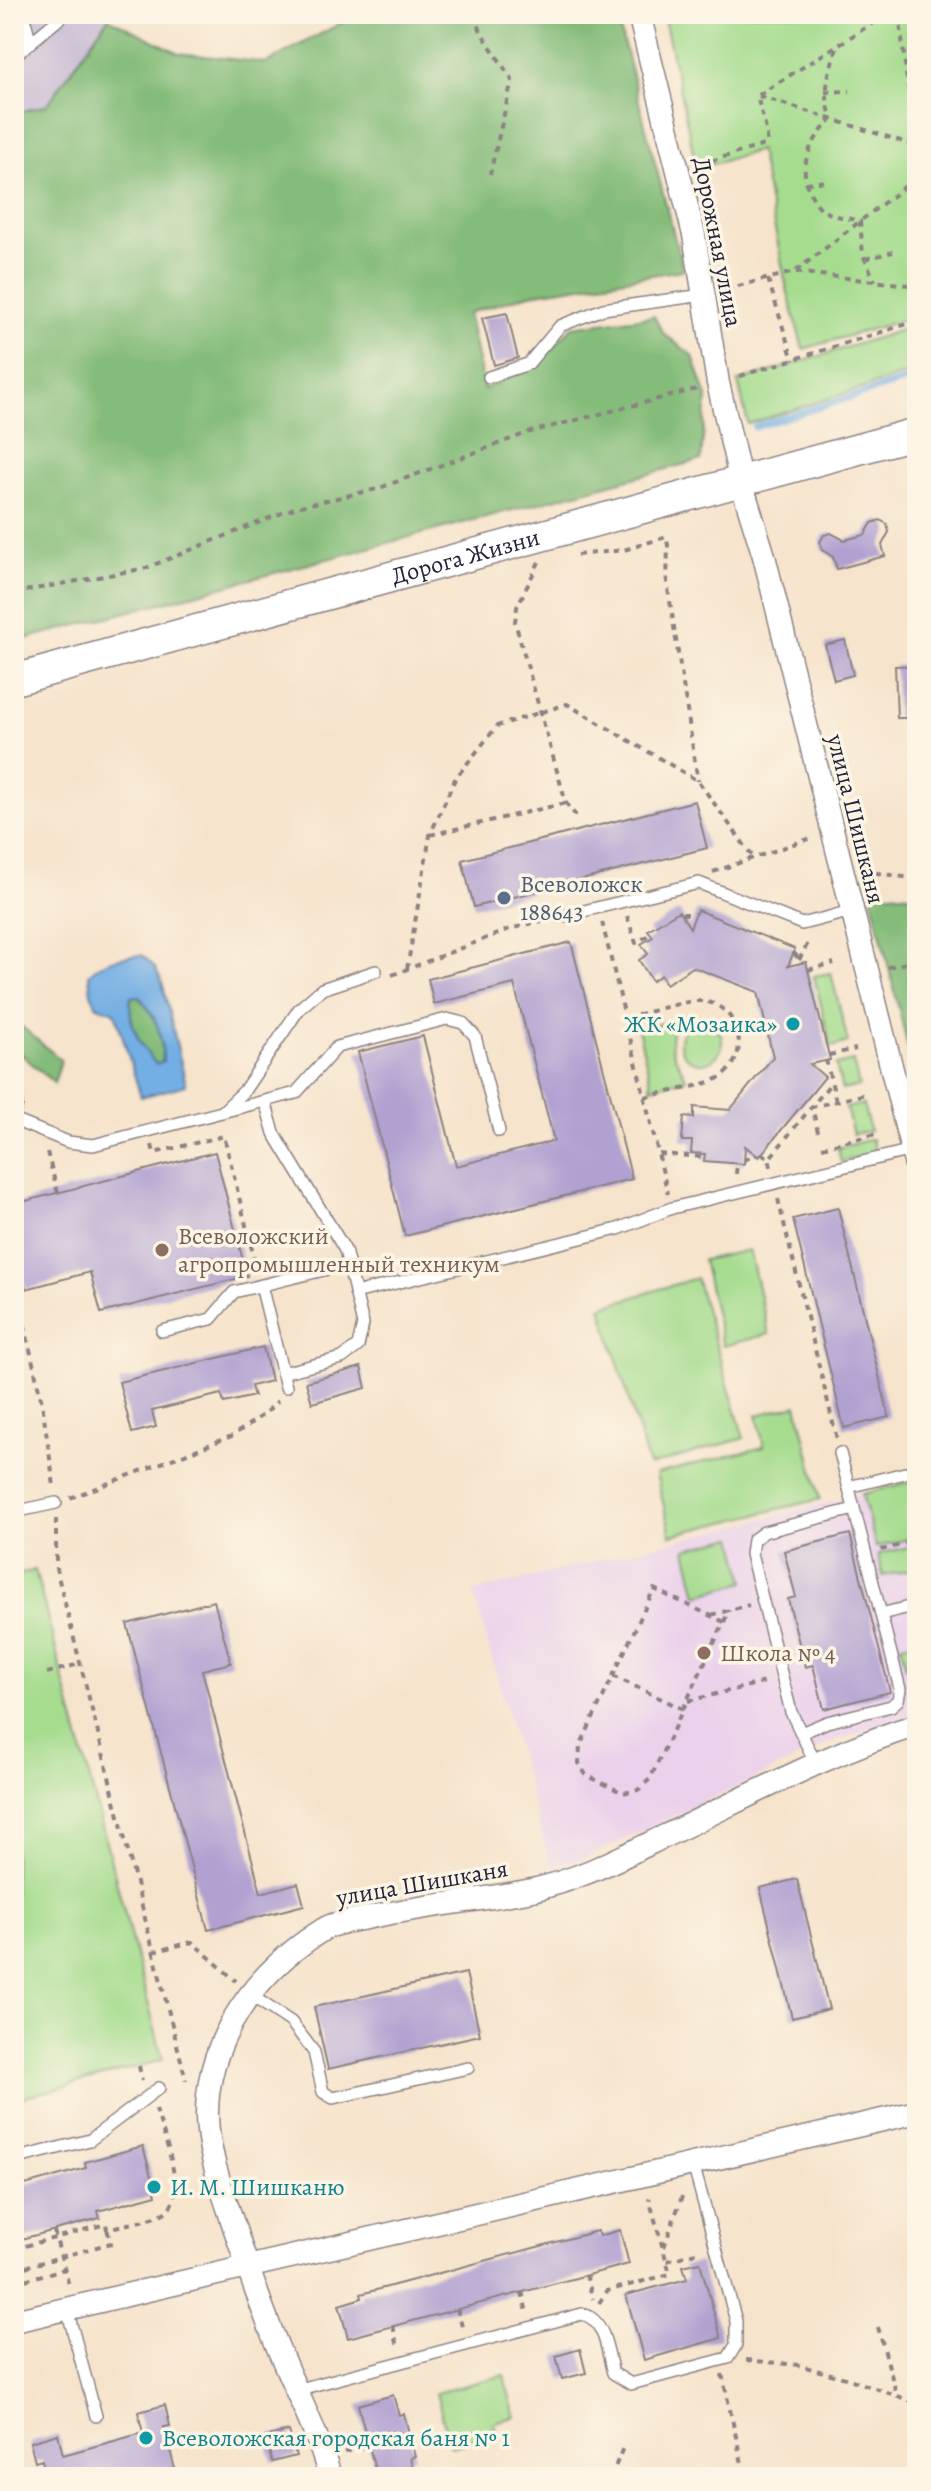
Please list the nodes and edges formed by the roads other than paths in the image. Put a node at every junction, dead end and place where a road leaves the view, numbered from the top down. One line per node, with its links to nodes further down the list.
1 (23, 14): 4 (lane)
2 (65, 14): 4 (lane)
3 (639, 14): 6 (street, Дорожная улица)
4 (31, 43): 5 (lane)
5 (14, 56)
6 (703, 295): 7 (lane); 9 (street, Дорожная улица)
7 (489, 377)
8 (917, 433): 9 (main road, Дорога Жизни)
9 (741, 482): 10 (main road, Дорога Жизни); 11 (street, улица Шишканя)
10 (14, 680)
11 (852, 911): 12 (lane); 20 (street, улица Шишканя)
12 (559, 917)
13 (379, 975): 16 (lane)
14 (14, 1081): 17 (lane)
15 (265, 1101): 16 (lane); 19 (lane); 21 (lane)
16 (222, 1112): 18 (lane)
17 (14, 1113)
18 (14, 1120)
19 (499, 1131)
20 (914, 1160): 23 (lane)
21 (348, 1264): 22 (lane); 23 (lane)
22 (261, 1285): 24 (lane); 25 (lane)
23 (355, 1293): 25 (lane)
24 (162, 1331)
25 (282, 1373): 26 (lane)
26 (286, 1387)
27 (840, 1453): 29 (lane)
28 (917, 1470): 29 (lane)
29 (848, 1487): 31 (lane)
30 (56, 1503): 32 (lane)
31 (854, 1509): 34 (lane); 36 (lane)
32 (14, 1512)
33 (917, 1605): 34 (lane)
34 (881, 1614): 36 (lane)
35 (917, 1725): 37 (street, улица Шишканя)
36 (801, 1733): 37 (lane)
37 (816, 1764): 38 (street, улица Шишканя)
38 (249, 1994): 39 (lane); 44 (street, улица Шишканя)
39 (468, 2068)
40 (155, 2091): 42 (lane)
41 (917, 2112): 43 (street)
42 (14, 2159)
43 (693, 2164): 44 (street); 47 (lane)
44 (247, 2267): 45 (street); 47 (street, улица Шишканя)
45 (71, 2308): 46 (street); 48 (lane)
46 (14, 2321)
47 (296, 2390): 49 (street, улица Шишканя)
48 (96, 2416)
49 (330, 2477)
50 (820, 2477): 51 (lane)
51 (843, 2477)

